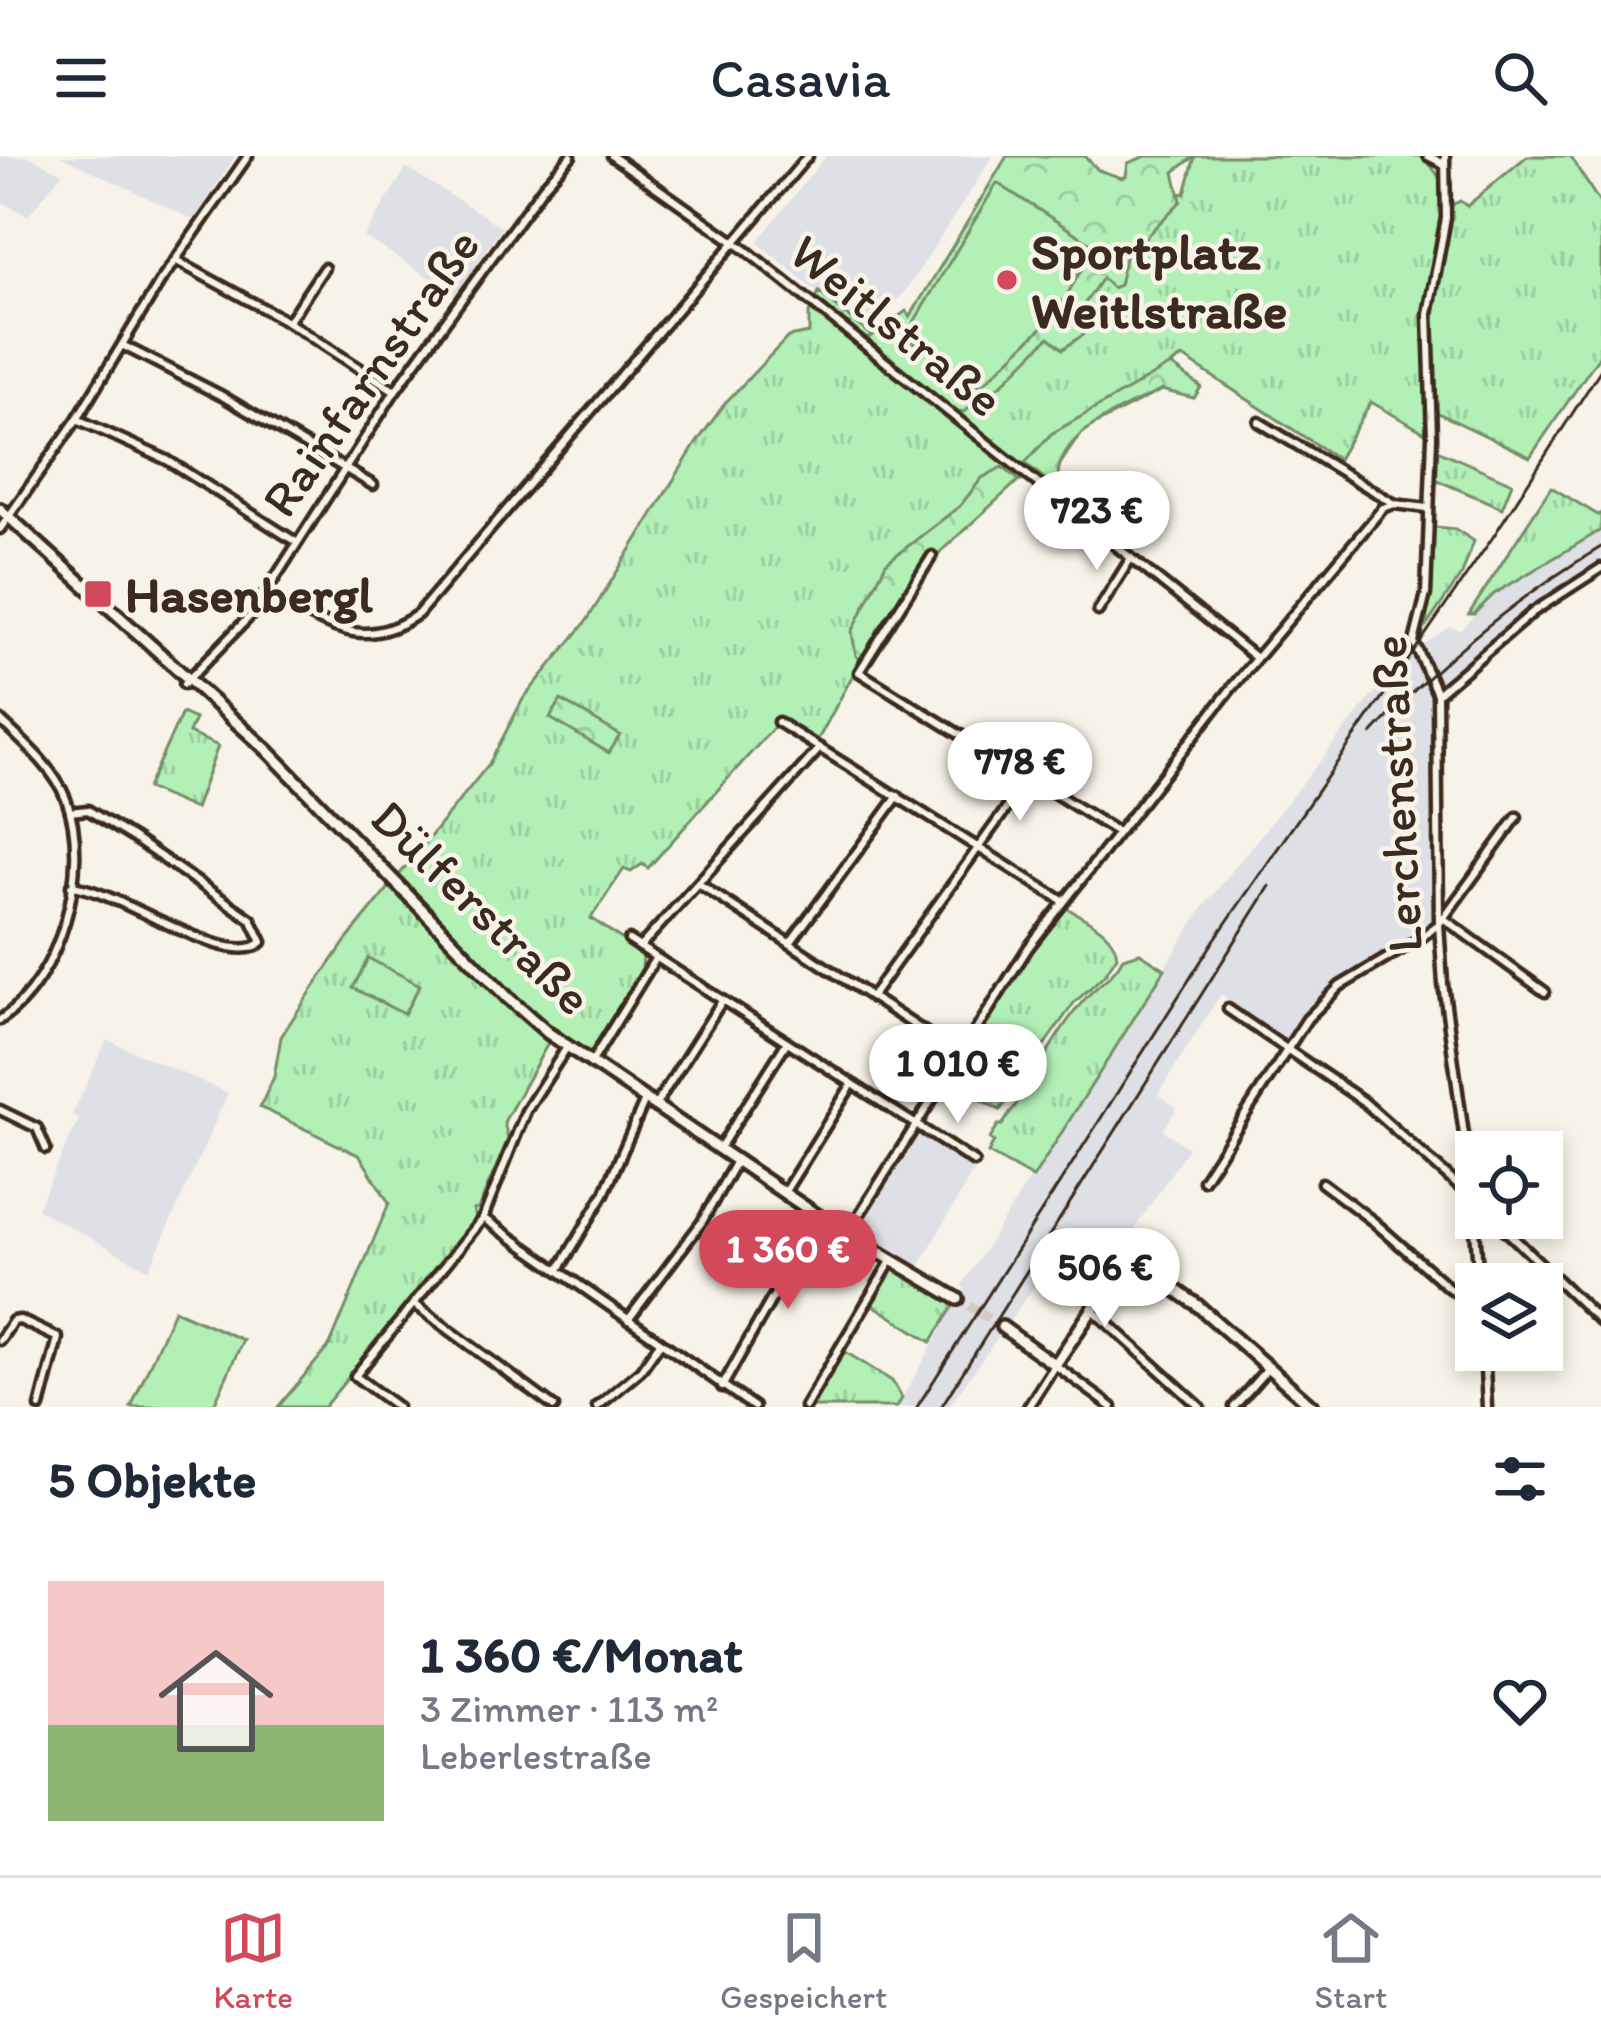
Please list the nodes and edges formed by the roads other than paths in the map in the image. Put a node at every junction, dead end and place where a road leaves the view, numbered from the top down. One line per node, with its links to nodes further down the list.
1 (248, 156): 8 (street)
2 (572, 156): 12 (street, Rainfarnstraße)
3 (612, 156): 7 (street, Weitlstraße)
4 (808, 156): 7 (street)
5 (1428, 156): 6 (street)
6 (1444, 160): 18 (street, Lerchenstraße)
7 (736, 243): 23 (street, Weitlstraße); 26 (street)
8 (175, 260): 10 (street); 11 (street)
9 (324, 268): 10 (street)
10 (288, 322): 12 (street)
11 (122, 345): 13 (street); 15 (street)
12 (395, 391): 15 (street, Rainfarnstraße)
13 (77, 419): 19 (street); 21 (street)
14 (1259, 422): 17 (street)
15 (343, 468): 16 (street); 21 (street, Rainfarnstraße)
16 (373, 485)
17 (1395, 504): 18 (street); 29 (street)
18 (1427, 508): 31 (street, Lerchenstraße)
19 (5, 513): 20 (street); 30 (main road, Dülferstraße)
20 (0, 529)
21 (296, 542): 25 (street, Rainfarnstraße)
22 (932, 556): 35 (street)
23 (1131, 558): 27 (street); 29 (street, Weitlstraße)
24 (1601, 568): 31 (street)
25 (266, 593): 26 (street); 28 (street, Rainfarnstraße)
26 (288, 602): 28 (street)
27 (1098, 610)
28 (252, 614): 30 (street, Rainfarnstraße)
29 (1256, 658): 39 (street)
30 (188, 681): 56 (main road, Dülferstraße)
31 (1437, 694): 44 (street, Lerchenstraße)
32 (0, 721): 37 (street)
33 (778, 722): 34 (street)
34 (820, 748): 36 (street); 41 (street)
35 (1029, 777): 39 (street); 40 (street)
36 (898, 796): 40 (street); 46 (street)
37 (70, 812): 42 (street); 42 (street)
38 (1517, 818): 44 (street)
39 (1117, 832): 43 (street)
40 (976, 846): 43 (street); 50 (street)
41 (699, 884): 46 (street); 47 (street)
42 (71, 886): 53 (street)
43 (1063, 901): 57 (street)
44 (1441, 921): 49 (street); 55 (street); 63 (street, Lerchenstraße)
45 (629, 940): 47 (street)
46 (790, 943): 50 (street)
47 (640, 947): 48 (street)
48 (655, 959): 51 (street); 58 (street)
49 (1545, 992)
50 (872, 996): 57 (street)
51 (722, 1001): 54 (street); 60 (street)
52 (1228, 1009): 55 (street)
53 (0, 1020)
54 (787, 1042): 59 (street); 65 (street)
55 (1288, 1046): 68 (street); 70 (street)
56 (567, 1047): 58 (main road, Dülferstraße); 72 (street)
57 (960, 1054): 62 (street)
58 (591, 1063): 60 (main road, Dülferstraße)
59 (852, 1084): 62 (street); 71 (street)
60 (650, 1103): 65 (main road, Dülferstraße); 77 (street)
61 (0, 1110): 64 (street)
62 (918, 1125): 67 (street); 74 (street)
63 (1464, 1131)
64 (46, 1149)
65 (719, 1149): 66 (main road, Dülferstraße)
66 (736, 1161): 71 (main road, Dülferstraße); 82 (street)
67 (974, 1162)
68 (1203, 1180)
69 (1322, 1183): 78 (street)
70 (1455, 1183)
71 (784, 1193): 73 (main road, Dülferstraße)
72 (483, 1218): 77 (street); 80 (street)
73 (824, 1220): 74 (main road, Dülferstraße); 90 (street)
74 (847, 1234): 76 (main road, Dülferstraße)
75 (1515, 1239): 83 (street)
76 (891, 1261): 79 (main road, Dülferstraße); 96 (street)
77 (560, 1268): 82 (street)
78 (1455, 1292)
79 (958, 1299)
80 (414, 1304): 92 (street); 93 (street)
81 (1092, 1309): 87 (main road); 88 (main road); 99 (street)
82 (628, 1320): 86 (street)
83 (1601, 1322)
84 (1002, 1327): 87 (main road)
85 (0, 1340): 91 (street)
86 (660, 1343): 90 (street); 94 (street)
87 (1055, 1365): 97 (street); 98 (street)
88 (1270, 1366): 100 (street); 101 (main road)
89 (1485, 1371): 102 (street)
90 (722, 1388): 95 (street)
91 (40, 1407)
92 (397, 1407)
93 (554, 1407)
94 (597, 1407)
95 (754, 1407)
96 (806, 1407)
97 (1028, 1407)
98 (1112, 1407)
99 (1200, 1407)
100 (1234, 1407)
101 (1313, 1407)
102 (1487, 1407)

